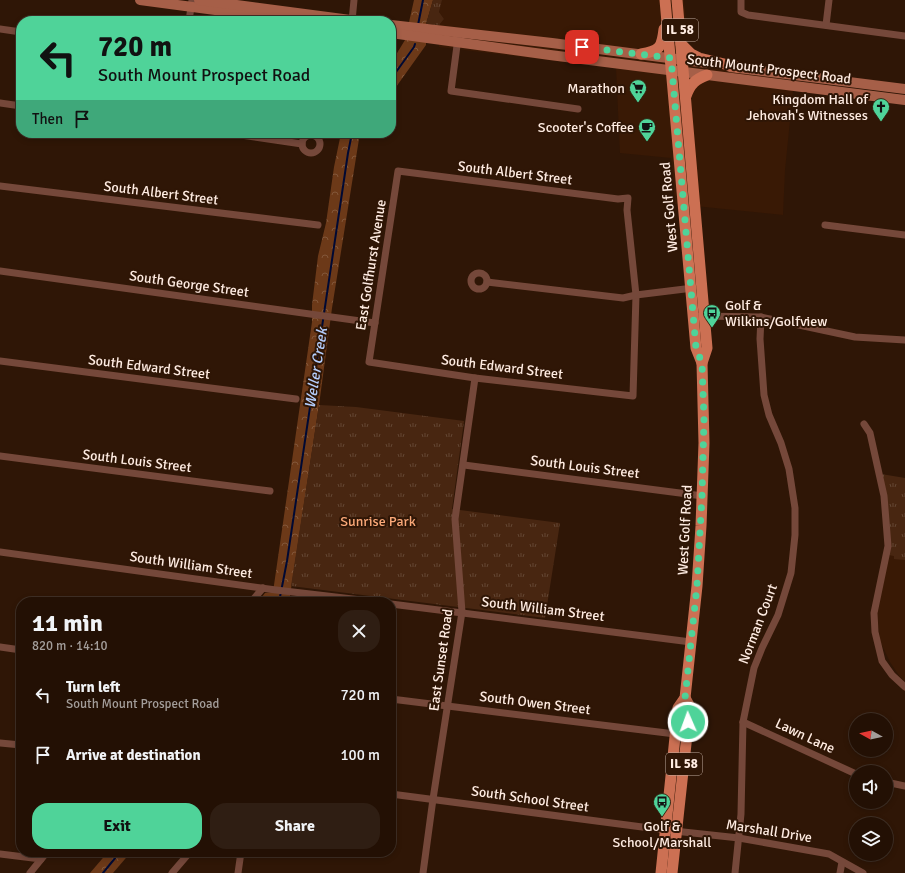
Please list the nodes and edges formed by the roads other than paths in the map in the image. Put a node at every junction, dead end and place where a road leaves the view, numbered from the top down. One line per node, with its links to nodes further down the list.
1 (140, 0): 6 (main road)
2 (354, 0): 11 (street)
3 (677, 0): 20 (main road, IL 58)
4 (741, 0): 12 (street)
5 (829, 0): 12 (street)
6 (194, 2): 8 (street); 9 (main road); 10 (main road)
7 (666, 5): 21 (main road); 22 (main road, IL 58)
8 (190, 16)
9 (271, 16)
10 (312, 16)
11 (354, 16)
12 (826, 25): 18 (street)
13 (396, 28): 16 (main road, South Mount Prospect Road)
14 (0, 29): 15 (street)
15 (16, 31)
16 (402, 31): 17 (main road, South Mount Prospect Road); 19 (main road, South Mount Prospect Road)
17 (396, 32)
18 (905, 34)
19 (458, 38): 21 (main road, South Mount Prospect Road); 25 (main road, South Mount Prospect Road); 33 (street)
20 (681, 44): 23 (main road, IL 58); 24 (main road)
21 (641, 54): 22 (main road, South Mount Prospect Road)
22 (671, 58): 23 (main road, South Mount Prospect Road); 25 (main road, IL 58)
23 (683, 60): 24 (main road, South Mount Prospect Road); 26 (main road, IL 58)
24 (736, 67): 28 (main road, South Mount Prospect Road)
25 (672, 71): 26 (main road, South Mount Prospect Road); 43 (main road, West Golf Road / IL 58)
26 (684, 73): 27 (main road, South Mount Prospect Road); 29 (main road, West Golf Road / IL 58)
27 (708, 75): 29 (main road); 30 (main road, South Mount Prospect Road)
28 (905, 89)
29 (686, 96): 43 (main road, West Golf Road / IL 58)
30 (905, 100)
31 (0, 103): 32 (street)
32 (16, 105)
33 (578, 109)
34 (261, 138): 35 (street)
35 (302, 144)
36 (398, 171): 44 (street, South Albert Street); 47 (street, East Golfhurst Avenue)
37 (0, 186): 38 (street, South Albert Street)
38 (318, 225)
39 (825, 225): 40 (street)
40 (905, 235)
41 (0, 271): 47 (street, South George Street)
42 (488, 282): 44 (street)
43 (697, 288): 44 (street); 45 (main road, West Golf Road / IL 58)
44 (636, 295): 51 (street, South Edward Street)
45 (700, 316): 46 (street); 57 (main road, West Golf Road / IL 58)
46 (761, 317): 48 (street); 71 (street, Norman Court)
47 (375, 323): 50 (street, East Golfhurst Avenue)
48 (905, 340)
49 (0, 361): 52 (street, South Edward Street)
50 (369, 362): 51 (street, South Edward Street)
51 (475, 378): 55 (street, East Sunset Road)
52 (296, 399)
53 (864, 424): 67 (street)
54 (0, 456): 56 (street, South Louis Street)
55 (464, 465): 57 (street, South Louis Street); 63 (street, East Sunset Road)
56 (270, 491)
57 (702, 496): 64 (main road, West Golf Road / IL 58)
58 (0, 552): 59 (street, South William Street)
59 (263, 588): 60 (street); 61 (street, South William Street)
60 (255, 597)
61 (334, 597)
62 (396, 605): 63 (street, South William Street)
63 (462, 612): 64 (street, South William Street); 70 (street, East Sunset Road)
64 (691, 642): 68 (main road, West Golf Road / IL 58)
65 (0, 647): 66 (street)
66 (16, 649)
67 (905, 687)
68 (685, 698): 72 (main road, West Golf Road / IL 58); 81 (main road, West Golf Road / IL 58)
69 (396, 700): 70 (street, South Owen Street)
70 (448, 706): 72 (street, South Owen Street); 79 (street, East Sunset Road)
71 (743, 722): 75 (street, Lawn Lane); 82 (street, Norman Court)
72 (675, 734): 80 (main road, West Golf Road / IL 58)
73 (0, 742): 74 (street)
74 (16, 744)
75 (849, 771)
76 (893, 783): 77 (street)
77 (905, 786)
78 (396, 795): 79 (street, South School Street)
79 (433, 799): 80 (street, South School Street); 93 (street, East Sunset Road)
80 (665, 830): 81 (street, Marshall Drive); 94 (main road, West Golf Road / IL 58)
81 (677, 831): 82 (street, Marshall Drive); 95 (main road, West Golf Road / IL 58)
82 (739, 838): 89 (street, Marshall Drive); 96 (street, Norman Court)
83 (0, 854): 84 (street)
84 (16, 856)
85 (25, 857): 88 (street)
86 (186, 857): 91 (street)
87 (240, 857): 92 (street)
88 (41, 859): 90 (street)
89 (842, 862): 97 (street); 98 (street, Marshall Drive)
90 (30, 873)
91 (172, 873)
92 (238, 873)
93 (423, 873)
94 (661, 873)
95 (672, 873)
96 (735, 873)
97 (840, 873)
98 (863, 873)

